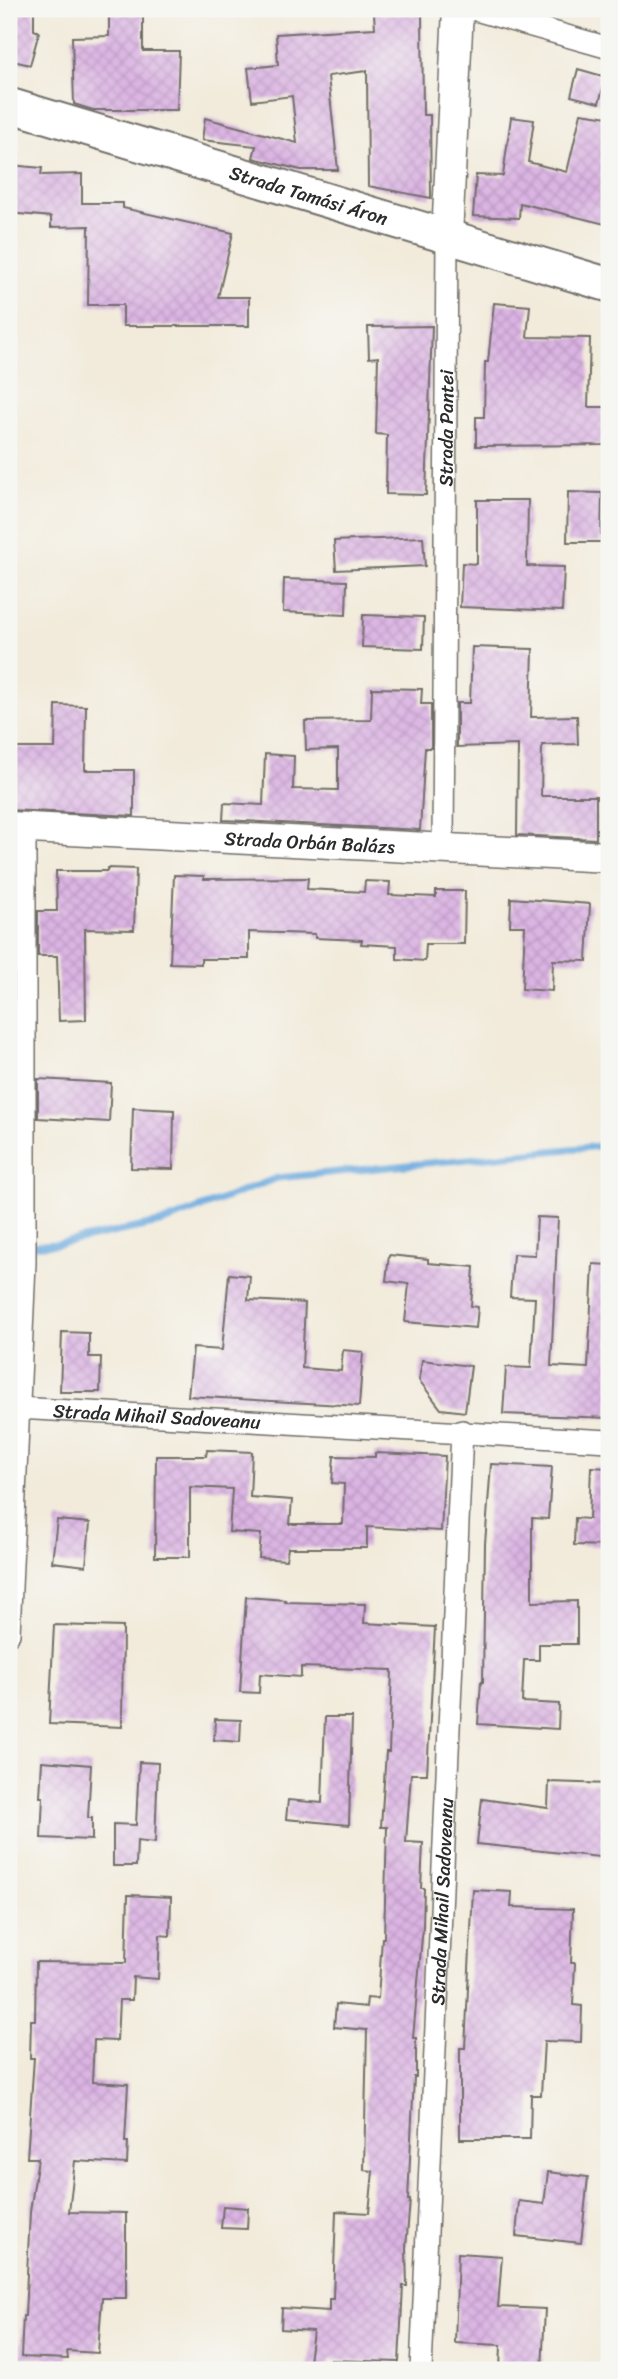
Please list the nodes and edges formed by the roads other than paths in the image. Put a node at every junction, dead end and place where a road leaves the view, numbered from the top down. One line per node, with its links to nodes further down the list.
1 (458, 9): 5 (main road, Strada Pantei)
2 (472, 9): 3 (street)
3 (609, 48)
4 (9, 105): 5 (main road, Strada Tamási Áron)
5 (447, 237): 6 (main road, Strada Tamási Áron); 8 (street, Strada Pantei)
6 (609, 285)
7 (17, 828): 8 (main road, Strada Orbán Balázs); 10 (street)
8 (443, 848): 9 (main road, Strada Orbán Balázs)
9 (609, 857)
10 (18, 1408): 11 (street, Strada Mihail Sadoveanu); 13 (street)
11 (463, 1431): 12 (street, Strada Mihail Sadoveanu); 14 (street, Strada Mihail Sadoveanu)
12 (609, 1441)
13 (9, 1634)
14 (421, 2370)

